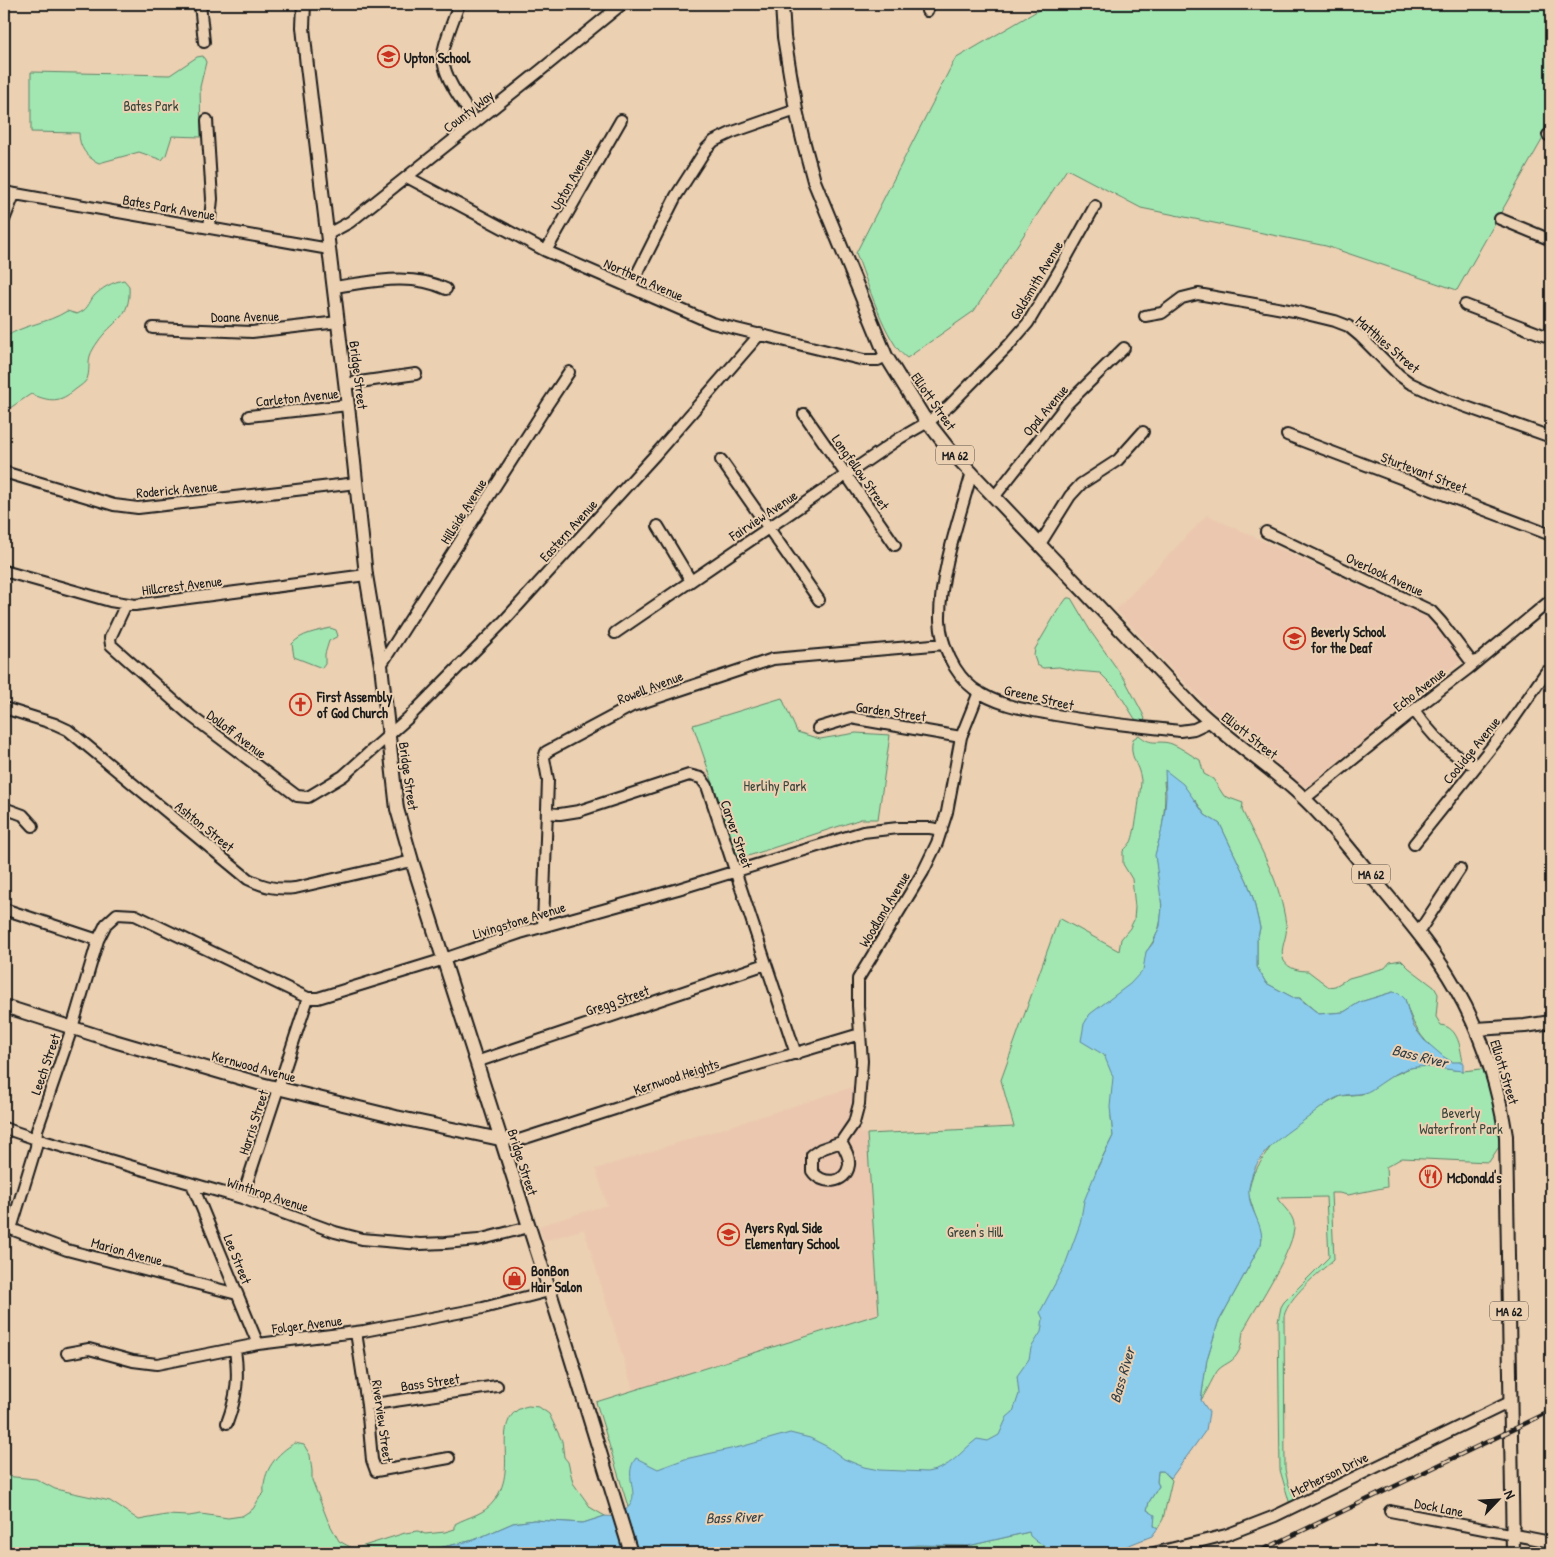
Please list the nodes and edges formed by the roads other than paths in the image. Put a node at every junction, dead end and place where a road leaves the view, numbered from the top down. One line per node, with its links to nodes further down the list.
1 (200, 4): 6 (street)
2 (304, 4): 17 (main road, Bridge Street)
3 (459, 4): 10 (street)
4 (622, 4): 10 (street, County Way)
5 (782, 4): 7 (main road, Elliott Street / MA 62)
6 (204, 42)
7 (796, 110): 22 (street); 31 (main road, Elliott Street / MA 62)
8 (208, 120): 16 (street)
9 (621, 120): 20 (street, Upton Avenue)
10 (476, 122): 11 (street, County Way)
11 (407, 177): 17 (street, County Way); 20 (street, Northern Avenue)
12 (9, 194): 14 (street); 16 (street, Bates Park Avenue)
13 (1095, 206): 38 (street, Goldsmith Avenue)
14 (4, 220)
15 (1500, 220): 18 (street)
16 (209, 228): 19 (street, Bates Park Avenue)
17 (328, 234): 19 (main road, Bridge Street)
18 (1551, 240)
19 (329, 249): 21 (main road, Bridge Street)
20 (546, 251): 22 (street, Northern Avenue)
21 (334, 287): 23 (street); 26 (main road, Bridge Street)
22 (630, 288): 28 (street, Northern Avenue)
23 (446, 289)
24 (1465, 305): 29 (street)
25 (1146, 316): 41 (street, Matthies Street)
26 (338, 322): 27 (street, Doane Avenue); 34 (main road, Bridge Street)
27 (154, 328)
28 (760, 334): 31 (street, Northern Avenue); 70 (street, Eastern Avenue)
29 (1551, 338)
30 (1124, 348): 47 (street, Opal Avenue)
31 (886, 356): 38 (main road, Elliott Street / MA 62)
32 (569, 372): 63 (street, Hillside Avenue)
33 (416, 374): 34 (street)
34 (345, 384): 35 (main road, Bridge Street)
35 (348, 405): 37 (street, Carleton Avenue); 46 (main road, Bridge Street)
36 (804, 414): 45 (street, Longfellow Street)
37 (250, 416)
38 (928, 422): 44 (main road, Elliott Street / MA 62); 45 (street, Fairview Avenue)
39 (1143, 432): 52 (street)
40 (1287, 435): 51 (street, Sturtevant Street)
41 (1551, 438)
42 (721, 460): 49 (street)
43 (4, 472): 46 (street, Roderick Avenue)
44 (972, 472): 47 (main road, Elliott Street / MA 62); 61 (street, Greene Street)
45 (846, 475): 49 (street, Fairview Avenue); 53 (street, Longfellow Street)
46 (357, 483): 55 (main road, Bridge Street)
47 (995, 496): 52 (main road, Elliott Street / MA 62)
48 (658, 526): 56 (street)
49 (769, 528): 56 (street, Fairview Avenue); 57 (street)
50 (1266, 532): 62 (street, Overlook Avenue)
51 (1551, 535)
52 (1040, 544): 68 (main road, Elliott Street / MA 62)
53 (895, 546)
54 (4, 571): 59 (street, Hillcrest Avenue)
55 (366, 575): 59 (street, Hillcrest Avenue); 63 (main road, Bridge Street)
56 (691, 581): 60 (street, Fairview Avenue)
57 (819, 600)
58 (1551, 600): 62 (street, Echo Avenue)
59 (126, 604): 70 (street, Dolloff Avenue)
60 (615, 633)
61 (944, 644): 65 (street, Greene Street); 75 (street, Rowell Avenue)
62 (1474, 664): 67 (street, Echo Avenue)
63 (381, 665): 70 (main road, Bridge Street)
64 (1546, 672): 72 (street, Coolidge Avenue)
65 (979, 692): 68 (street, Greene Street); 71 (street, Woodland Avenue)
66 (4, 708): 79 (street, Ashton Street)
67 (1414, 710): 72 (street); 73 (street, Echo Avenue)
68 (1209, 722): 73 (main road, Elliott Street / MA 62)
69 (818, 728): 71 (street, Garden Street)
70 (388, 735): 79 (main road, Bridge Street)
71 (961, 738): 77 (street, Woodland Avenue)
72 (1476, 766): 78 (street, Coolidge Avenue)
73 (1304, 799): 84 (main road, Elliott Street / MA 62)
74 (4, 808): 76 (street)
75 (547, 813): 81 (street, Carver Street); 83 (street, Rowell Avenue)
76 (33, 826)
77 (942, 830): 81 (street, Livingstone Avenue); 93 (street, Woodland Avenue)
78 (1414, 844)
79 (412, 861): 86 (main road, Bridge Street)
80 (1460, 869): 84 (street)
81 (736, 872): 83 (street, Livingstone Avenue); 87 (street, Carver Street)
82 (4, 909): 85 (street)
83 (542, 926): 86 (street, Livingstone Avenue)
84 (1418, 933): 92 (main road, Elliott Street / MA 62)
85 (98, 940): 88 (street, Leech Street); 91 (street, Leech Street)
86 (443, 959): 88 (street, Livingstone Avenue); 95 (main road, Bridge Street)
87 (766, 964): 94 (street, Carver Street); 95 (street, Gregg Street)
88 (308, 998): 96 (street, Harris Street)
89 (4, 1006): 91 (main road, Kernwood Avenue)
90 (1551, 1022): 92 (main road)
91 (72, 1028): 96 (main road, Kernwood Avenue); 98 (street, Leech Street)
92 (1476, 1029): 112 (main road, Elliott Street / MA 62)
93 (860, 1034): 94 (street, Kernwood Heights); 100 (street, Woodland Avenue)
94 (796, 1054): 99 (street, Kernwood Heights)
95 (476, 1062): 99 (main road, Bridge Street)
96 (278, 1089): 99 (main road, Kernwood Avenue); 102 (street, Harris Street)
97 (4, 1128): 98 (street, Winthrop Avenue)
98 (36, 1139): 101 (street, Winthrop Avenue); 104 (street, Leech Street)
99 (500, 1139): 103 (main road, Bridge Street)
100 (841, 1142)
101 (192, 1184): 102 (street, Winthrop Avenue); 106 (street, Lee Street)
102 (242, 1198): 103 (street, Winthrop Avenue)
103 (529, 1227): 105 (main road, Bridge Street)
104 (11, 1229): 106 (street, Marion Avenue)
105 (549, 1291): 107 (street, Folger Avenue); 119 (main road, Bridge Street)
106 (237, 1294): 108 (street, Lee Street)
107 (356, 1332): 108 (street, Folger Avenue); 113 (street, Riverview Street)
108 (258, 1344): 109 (street, Folger Avenue)
109 (235, 1350): 110 (street, Folger Avenue); 114 (street)
110 (67, 1353)
111 (497, 1386): 113 (street, Bass Street)
112 (1510, 1402): 117 (main road, Elliott Street / MA 62); 120 (street, McPherson Drive)
113 (367, 1405): 115 (street, Riverview Street)
114 (227, 1423)
115 (449, 1458)
116 (1390, 1511): 117 (street, Dock Lane)
117 (1513, 1535): 118 (street, Dock Lane); 121 (main road, Elliott Street / MA 62)
118 (1551, 1542)
119 (631, 1553)
120 (1154, 1553)
121 (1513, 1553)

